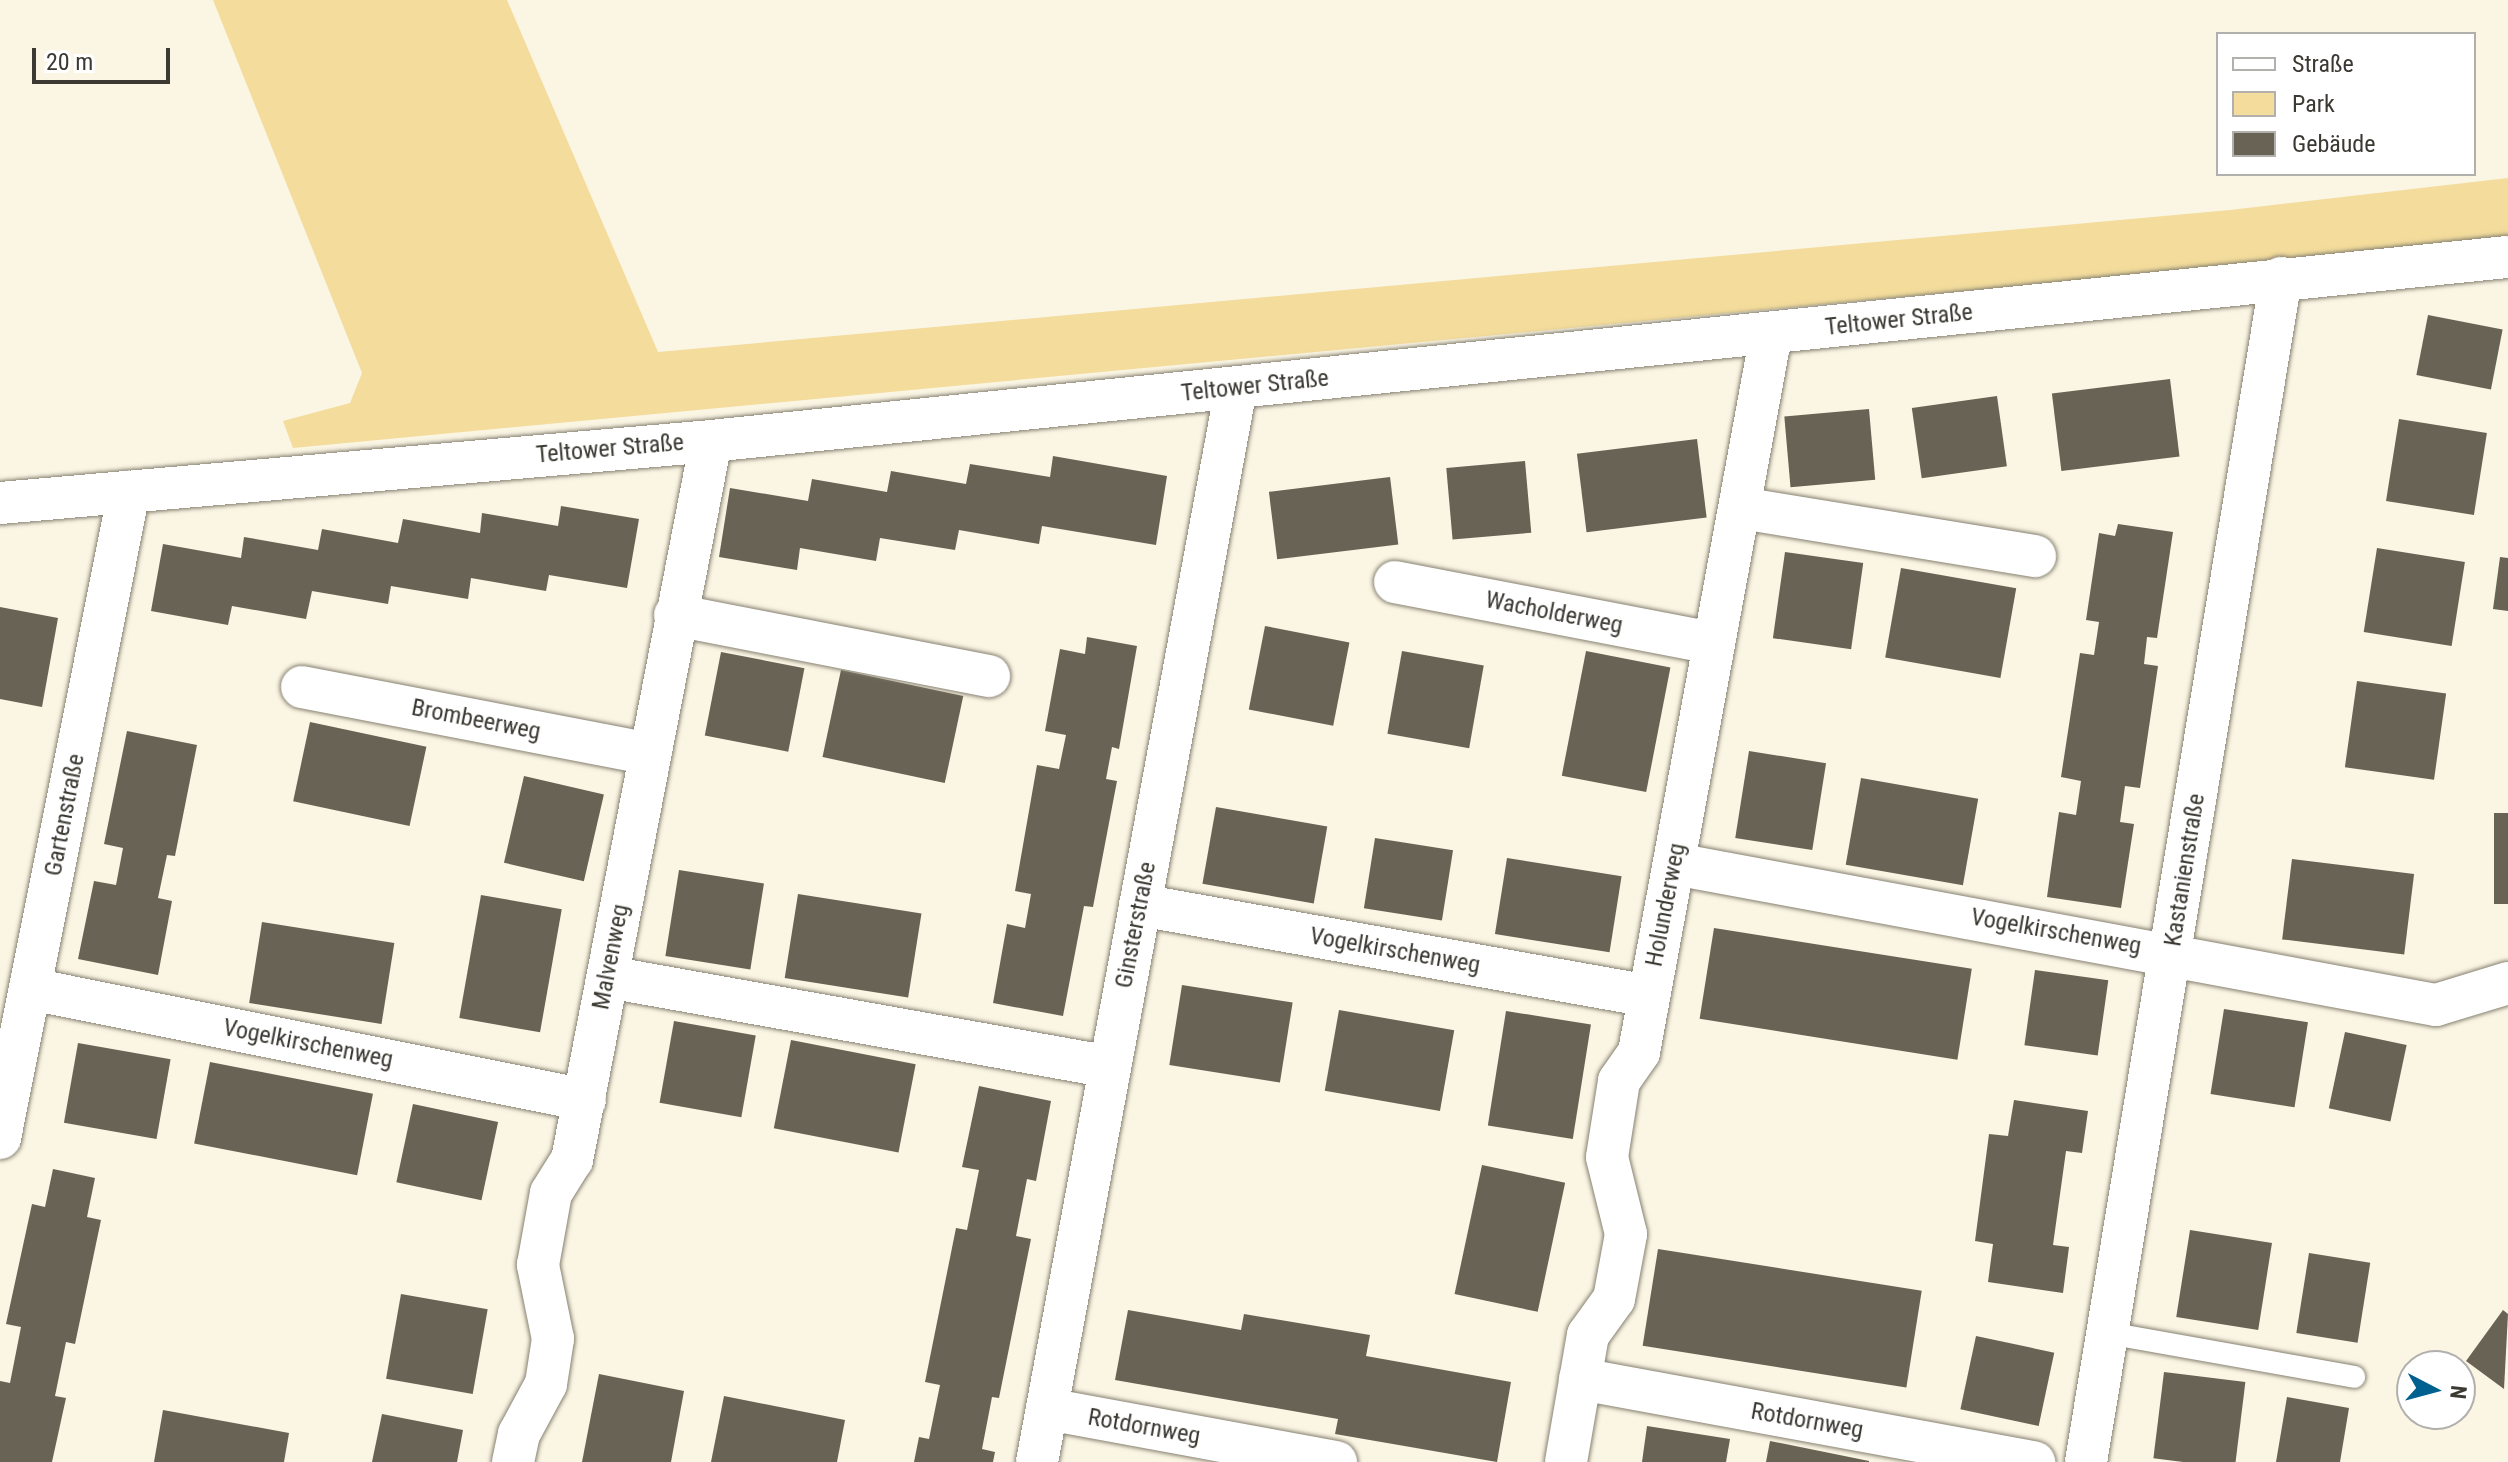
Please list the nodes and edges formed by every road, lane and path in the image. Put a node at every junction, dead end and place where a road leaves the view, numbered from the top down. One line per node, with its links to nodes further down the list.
1 (2508, 257): 2 (street, Teltower Straße)
2 (2281, 278): 3 (street, Teltower Straße); 18 (street, Kastanienstraße)
3 (1771, 334): 4 (street, Teltower Straße); 8 (street, Holunderweg)
4 (1236, 388): 5 (street, Teltower Straße); 17 (street, Ginsterstraße)
5 (711, 441): 6 (street, Teltower Straße); 11 (street, Malvenweg)
6 (129, 492): 7 (street, Teltower Straße); 21 (street, Gartenstraße)
7 (0, 503)
8 (1741, 508): 9 (street); 12 (street, Holunderweg)
9 (2035, 556)
10 (1395, 582): 12 (street, Wacholderweg)
11 (675, 615): 13 (street); 15 (street, Malvenweg)
12 (1713, 643): 16 (street, Holunderweg)
13 (989, 676)
14 (302, 687): 15 (street, Brombeerweg)
15 (649, 754): 19 (street, Malvenweg)
16 (1675, 864): 18 (street, Vogelkirschenweg); 22 (street, Holunderweg)
17 (1140, 905): 22 (street, Vogelkirschenweg); 23 (street, Ginsterstraße)
18 (2171, 953): 20 (street, Vogelkirschenweg); 26 (street, Kastanienstraße)
19 (608, 977): 23 (street); 24 (street, Malvenweg)
20 (2508, 983)
21 (31, 989): 24 (street, Vogelkirschenweg); 25 (street, Gartenstraße)
22 (1649, 996): 28 (street, Holunderweg)
23 (1110, 1067): 29 (street, Ginsterstraße)
24 (585, 1100): 30 (street, Malvenweg)
25 (0, 1138)
26 (2108, 1333): 27 (lane); 35 (street, Kastanienstraße)
27 (2354, 1377)
28 (1580, 1379): 33 (street, Holunderweg); 34 (street, Rotdornweg)
29 (1047, 1409): 31 (street, Ginsterstraße); 32 (street, Rotdornweg)
30 (513, 1462)
31 (1037, 1462)
32 (1336, 1462)
33 (1566, 1462)
34 (2034, 1462)
35 (2086, 1462)

